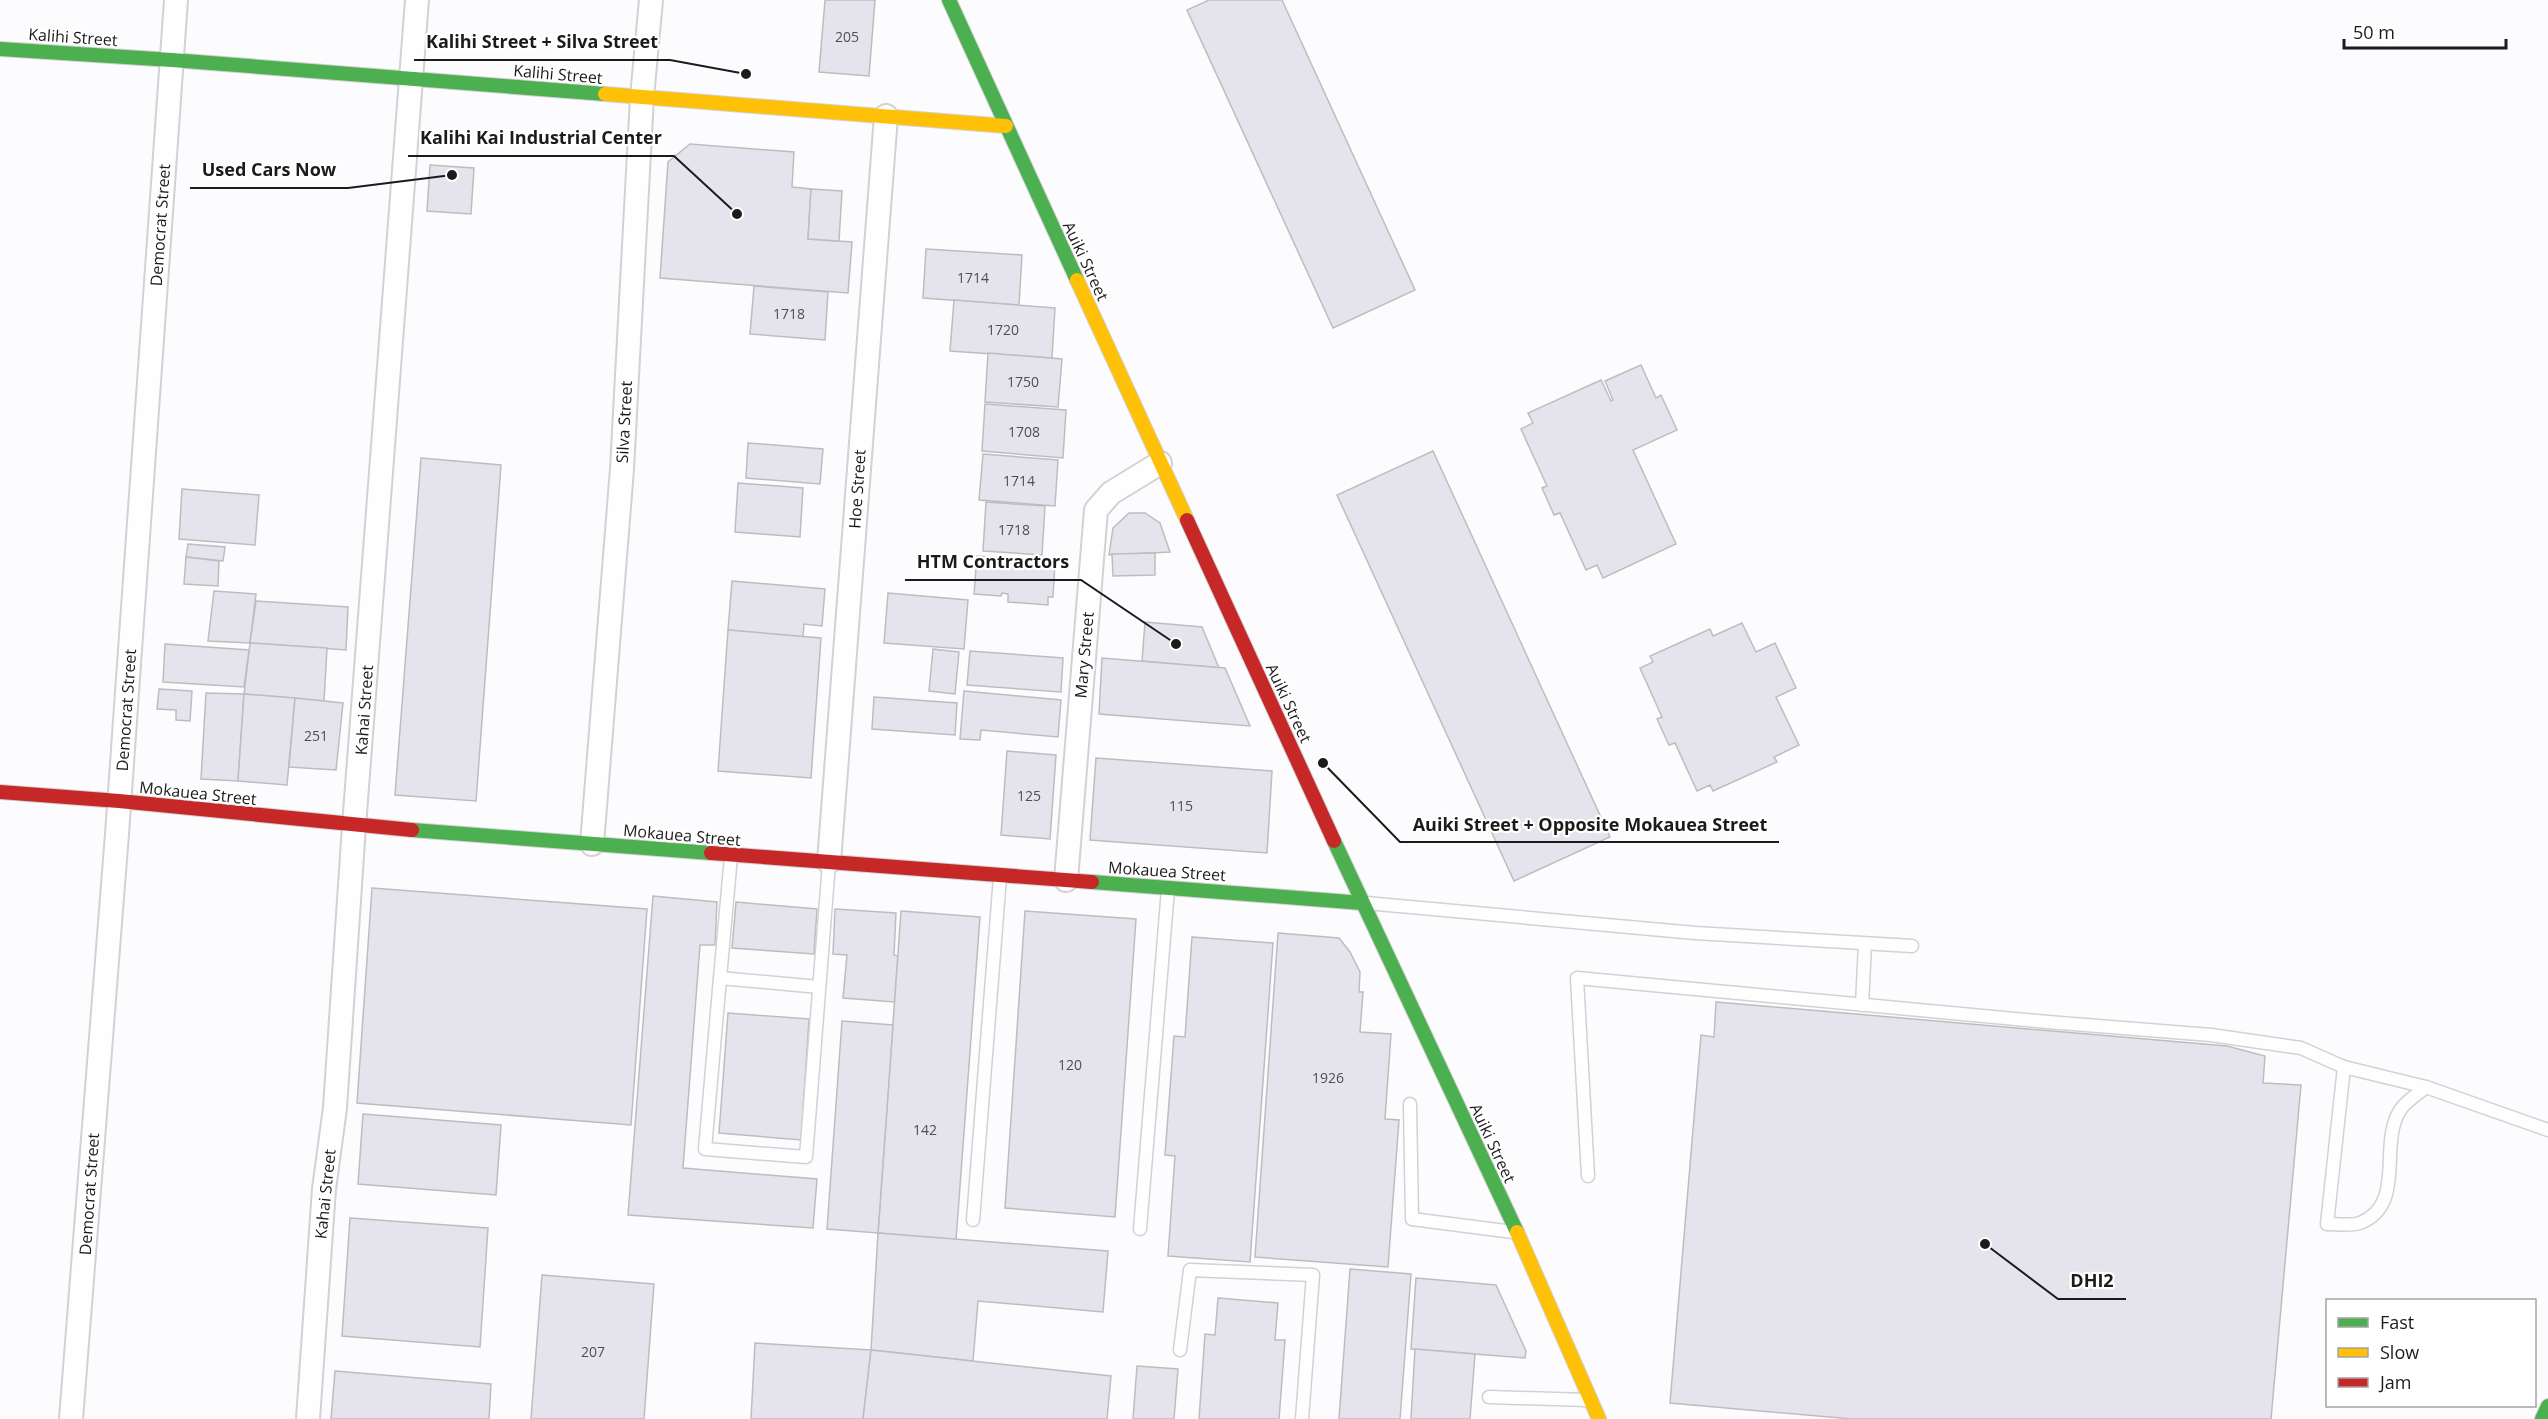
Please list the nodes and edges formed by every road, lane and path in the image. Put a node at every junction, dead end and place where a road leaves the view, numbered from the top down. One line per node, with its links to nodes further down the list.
1 (176, 0): 6 (street, Democrat Street)
2 (417, 0): 7 (street, Kahai Street)
3 (651, 0): 8 (street, Silva Street)
4 (949, 0): 10 (street, Auiki Street)
5 (0, 49): 6 (street, Kalihi Street)
6 (172, 60): 7 (street, Kalihi Street); 13 (street, Democrat Street)
7 (410, 79): 8 (street, Kalihi Street); 14 (street, Kahai Street)
8 (642, 97): 9 (street, Kalihi Street); 15 (street, Silva Street)
9 (886, 116): 10 (street, Kalihi Street); 17 (street, Hoe Street)
10 (1006, 126): 11 (street, Auiki Street)
11 (1160, 463): 19 (street, Mary Street); 21 (street, Auiki Street)
12 (0, 792): 13 (street, Mokauea Street)
13 (119, 801): 14 (street, Mokauea Street); 39 (street, Democrat Street)
14 (354, 826): 15 (street, Mokauea Street); 40 (street, Kahai Street)
15 (592, 844): 16 (street, Mokauea Street)
16 (731, 856): 17 (street, Mokauea Street); 24 (lane)
17 (829, 862): 18 (street, Mokauea Street); 25 (lane)
18 (1000, 875): 19 (street, Mokauea Street); 32 (lane)
19 (1066, 880): 20 (street, Mokauea Street)
20 (1168, 888): 21 (street, Mokauea Street); 33 (lane)
21 (1362, 903): 22 (lane); 34 (street, Auiki Street)
22 (1865, 944): 23 (lane); 26 (lane)
23 (1912, 946)
24 (720, 978): 25 (lane); 25 (lane)
25 (819, 987)
26 (1862, 1005): 27 (lane); 31 (lane)
27 (2344, 1066): 28 (lane); 28 (lane)
28 (2426, 1086): 30 (lane)
29 (1410, 1104): 34 (lane)
30 (2548, 1130)
31 (1588, 1176)
32 (973, 1220)
33 (1140, 1229)
34 (1517, 1233): 37 (street, Auiki Street)
35 (1180, 1350): 41 (lane)
36 (1489, 1397): 37 (lane)
37 (1591, 1400): 42 (street, Auiki Street)
38 (2548, 1406): 43 (street)
39 (71, 1419)
40 (308, 1419)
41 (1302, 1419)
42 (1599, 1419)
43 (2542, 1419)

